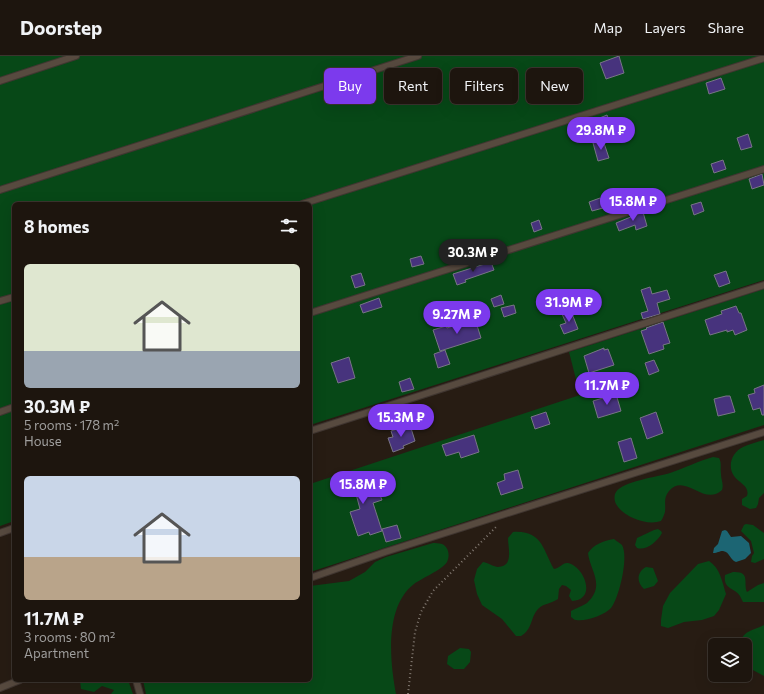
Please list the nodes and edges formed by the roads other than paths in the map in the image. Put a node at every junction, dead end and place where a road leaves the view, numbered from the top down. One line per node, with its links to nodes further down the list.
1 (76, 56): 4 (lane)
2 (418, 56): 6 (lane)
3 (764, 58): 7 (lane)
4 (0, 80)
5 (764, 169): 11 (lane)
6 (0, 190)
7 (308, 202)
8 (764, 285): 14 (lane)
9 (12, 298): 10 (lane)
10 (0, 302)
11 (312, 312)
12 (12, 408): 13 (lane)
13 (0, 412)
14 (312, 430)
15 (764, 432): 18 (lane)
16 (12, 529): 17 (lane)
17 (0, 533)
18 (312, 577)
19 (15, 682): 21 (lane)
20 (137, 682): 22 (lane)
21 (0, 688)
22 (140, 694)

